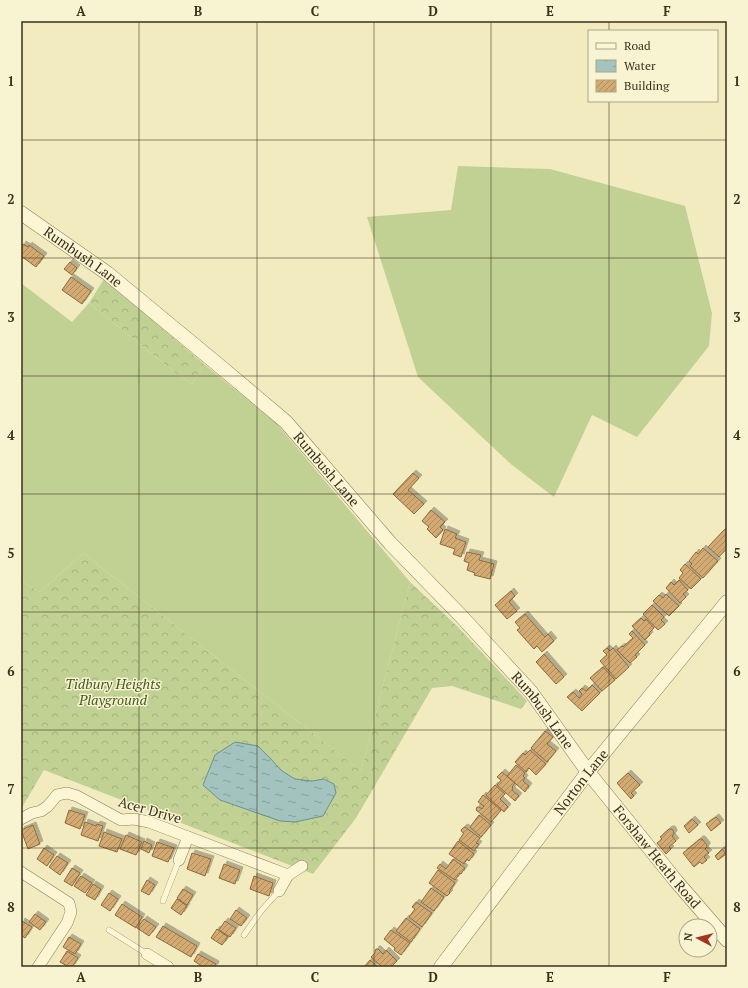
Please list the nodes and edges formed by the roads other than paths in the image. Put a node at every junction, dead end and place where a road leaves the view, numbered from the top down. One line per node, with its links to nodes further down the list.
1 (21, 213): 3 (street, Rumbush Lane)
2 (727, 602): 3 (street, Norton Lane)
3 (588, 772): 14 (street, Forshaw Heath Road); 18 (street, Norton Lane)
4 (21, 819): 5 (street, Acer Drive)
5 (188, 837): 6 (street, Acer Drive); 9 (street, Acer Drive)
6 (179, 860): 11 (lane)
7 (302, 866): 9 (street)
8 (21, 872): 17 (street)
9 (288, 875): 10 (street)
10 (279, 891): 13 (lane)
11 (163, 901)
12 (109, 930): 15 (lane)
13 (244, 935)
14 (727, 940)
15 (147, 954): 16 (street)
16 (161, 965)
17 (38, 967)
18 (441, 967)

